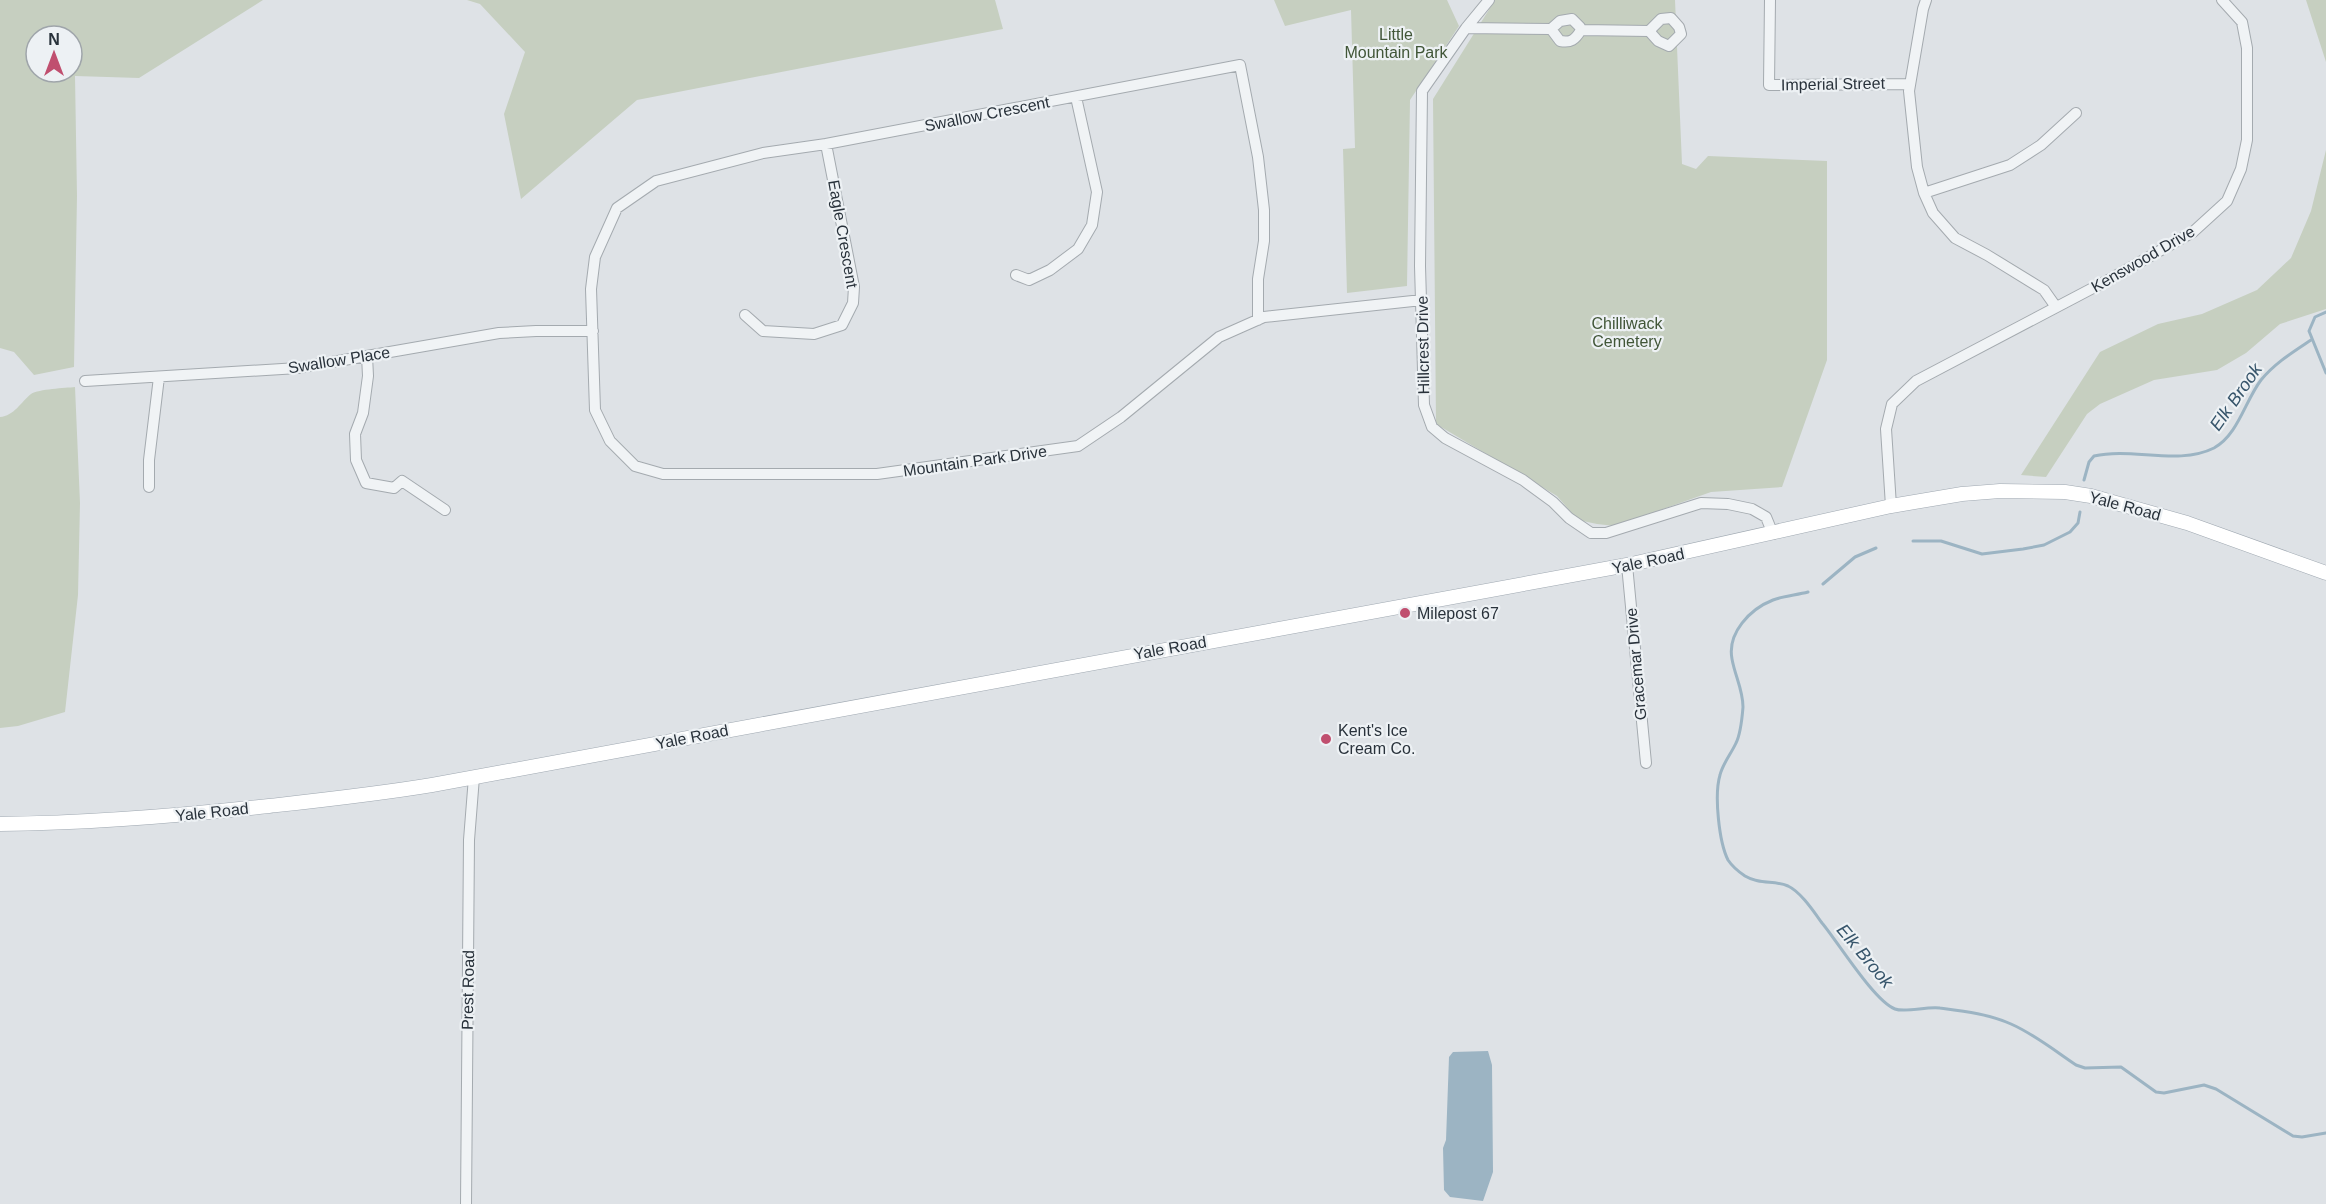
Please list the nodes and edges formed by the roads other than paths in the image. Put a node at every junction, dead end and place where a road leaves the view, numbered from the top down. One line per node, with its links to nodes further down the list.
1 (1489, 0): 5 (street, Hillcrest Drive)
2 (1770, 0): 9 (street, Imperial Street)
3 (1926, 0): 9 (street)
4 (2222, 0): 16 (street, Kenswood Drive)
5 (1466, 28): 6 (street); 15 (street, Hillcrest Drive)
6 (1551, 29): 7 (street); 7 (street)
7 (1581, 30): 8 (street)
8 (1649, 31)
9 (1910, 84): 13 (street)
10 (1076, 97): 12 (street, Swallow Crescent); 14 (street); 18 (street, Swallow Crescent)
11 (2076, 113): 13 (street)
12 (826, 144): 17 (street, Eagle Crescent); 19 (street, Swallow Crescent)
13 (1924, 193): 16 (street)
14 (1016, 274)
15 (1422, 300): 18 (street, Mountain Park Drive); 26 (street, Hillcrest Drive)
16 (2056, 307): 24 (street, Kenswood Drive)
17 (745, 315)
18 (1258, 320): 19 (street, Mountain Park Drive)
19 (592, 331): 20 (street, Swallow Place)
20 (367, 356): 21 (street, Swallow Place); 25 (street)
21 (159, 377): 22 (street, Swallow Place); 23 (street)
22 (85, 381)
23 (149, 487)
24 (1891, 506): 26 (main road, Yale Road); 28 (main road, Yale Road)
25 (445, 510)
26 (1773, 534): 27 (main road, Yale Road)
27 (1627, 565): 29 (street, Gracemar Drive); 30 (main road, Yale Road)
28 (2326, 573)
29 (1646, 764)
30 (474, 777): 31 (main road, Yale Road); 32 (street, Prest Road)
31 (0, 824)
32 (466, 1204)

